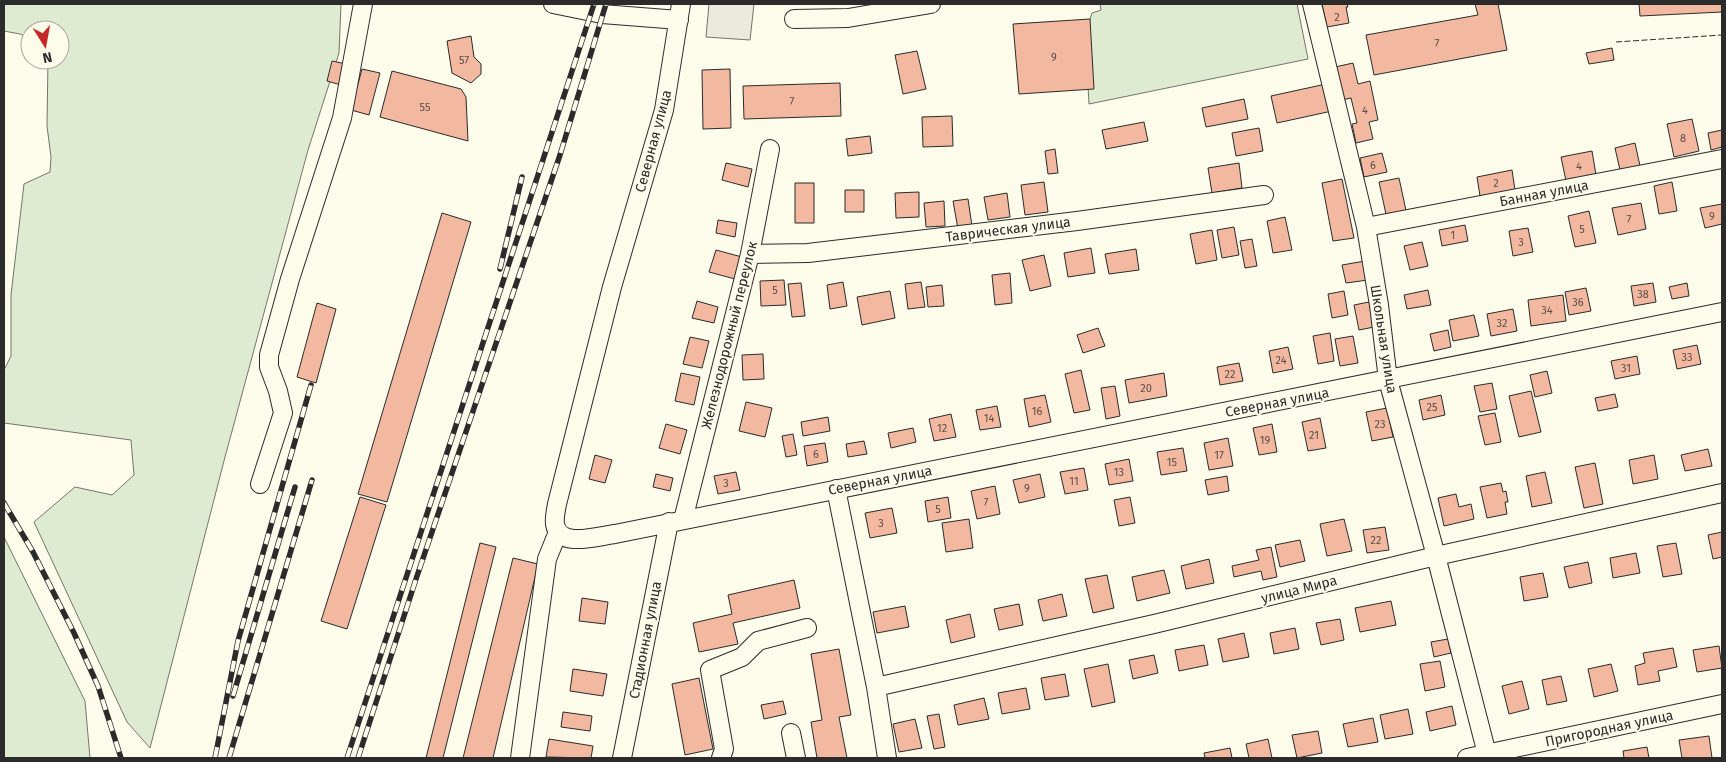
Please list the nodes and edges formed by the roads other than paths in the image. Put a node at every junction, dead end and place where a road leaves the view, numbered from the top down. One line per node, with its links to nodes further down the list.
1 (363, 4): 14 (street)
2 (553, 4): 5 (street)
3 (931, 4): 6 (street)
4 (1312, 4): 10 (street, Школьная улица)
5 (680, 12): 18 (street, Северная улица)
6 (794, 19)
7 (770, 149): 11 (street, Железнодорожный переулок)
8 (1722, 159): 10 (street, Банная улица)
9 (1264, 195): 11 (street, Таврическая улица)
10 (1366, 227): 13 (street, Школьная улица)
11 (750, 254): 17 (street, Железнодорожный переулок)
12 (1722, 312): 13 (street, Северная улица)
13 (1388, 380): 15 (street, Северная улица); 19 (street, Школьная улица)
14 (260, 484)
15 (836, 489): 17 (street, Северная улица); 21 (street)
16 (1722, 493): 19 (street, улица Мира)
17 (676, 521): 18 (street, Северная улица); 26 (street, Стадионная улица)
18 (558, 532): 25 (street)
19 (1436, 556): 21 (street, улица Мира); 24 (street, Школьная улица)
20 (807, 628): 27 (street)
21 (876, 687): 29 (street)
22 (1722, 704): 24 (street, Пригородная улица)
23 (791, 733): 28 (street)
24 (1487, 756): 30 (street, Пригородная улица)
25 (520, 758)
26 (622, 758)
27 (721, 758)
28 (796, 758)
29 (887, 758)
30 (1467, 758)

